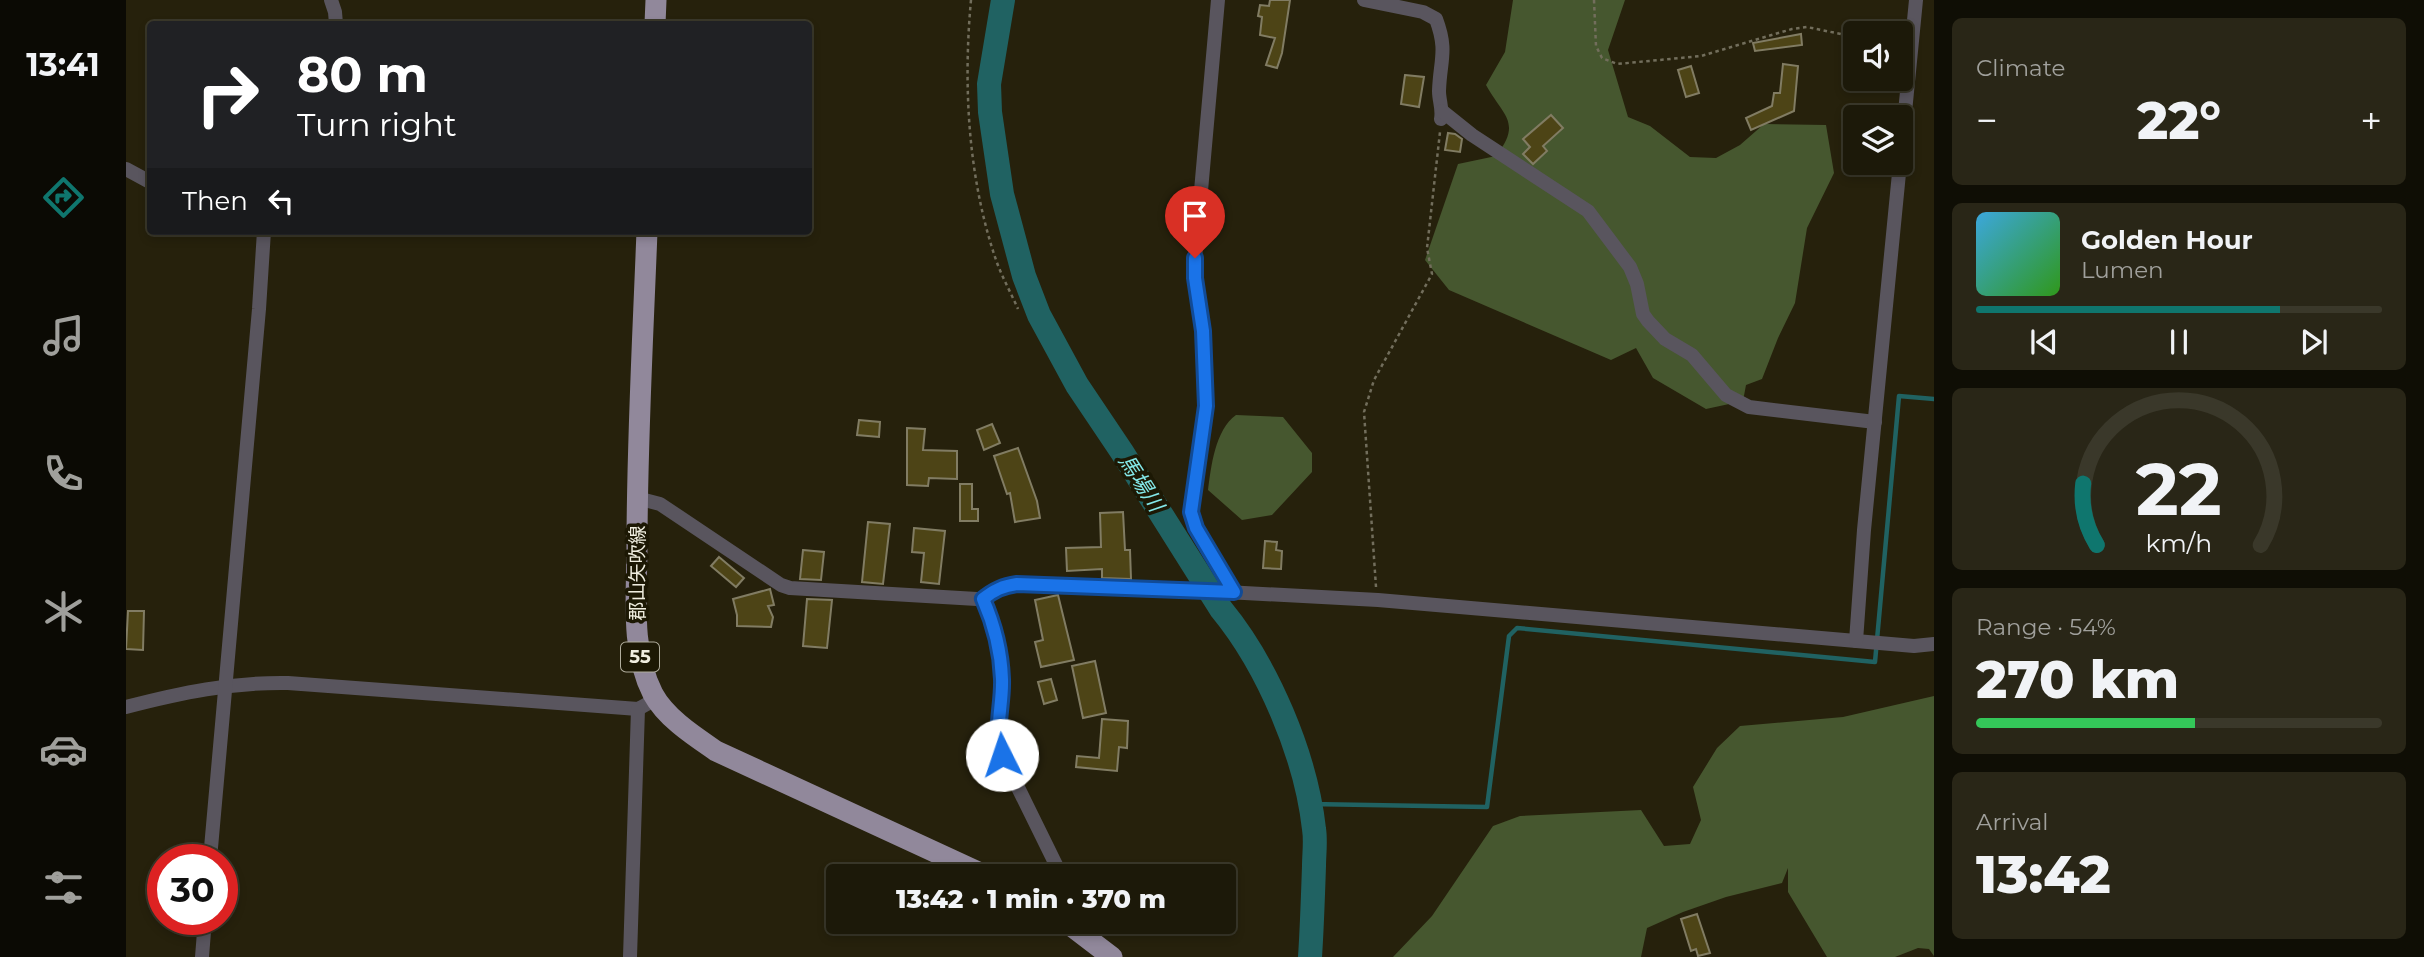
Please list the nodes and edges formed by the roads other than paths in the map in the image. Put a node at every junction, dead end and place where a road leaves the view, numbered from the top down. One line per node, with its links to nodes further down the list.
1 (331, 0): 7 (street)
2 (656, 0): 8 (main road)
3 (1218, 0): 15 (street)
4 (1364, 0): 6 (street)
5 (1916, 0): 13 (street)
6 (1415, 5): 13 (street)
7 (335, 21)
8 (655, 21)
9 (126, 169): 10 (street)
10 (147, 180)
11 (264, 235): 19 (street)
12 (647, 235): 14 (main road, 郡山矢吹線 / 55)
13 (1875, 422): 17 (street)
14 (637, 498): 16 (street); 20 (main road, 郡山矢吹線 / 55)
15 (1230, 592): 16 (street); 17 (street)
16 (983, 599): 24 (street)
17 (1856, 640): 18 (street)
18 (1934, 643)
19 (225, 685): 20 (street); 21 (street); 22 (street)
20 (647, 704): 23 (main road, 郡山矢吹線 / 55); 28 (street)
21 (126, 707)
22 (211, 844)
23 (961, 864)
24 (1056, 864)
25 (1079, 934): 29 (main road)
26 (204, 935): 27 (street)
27 (202, 957)
28 (630, 957)
29 (1112, 957)

